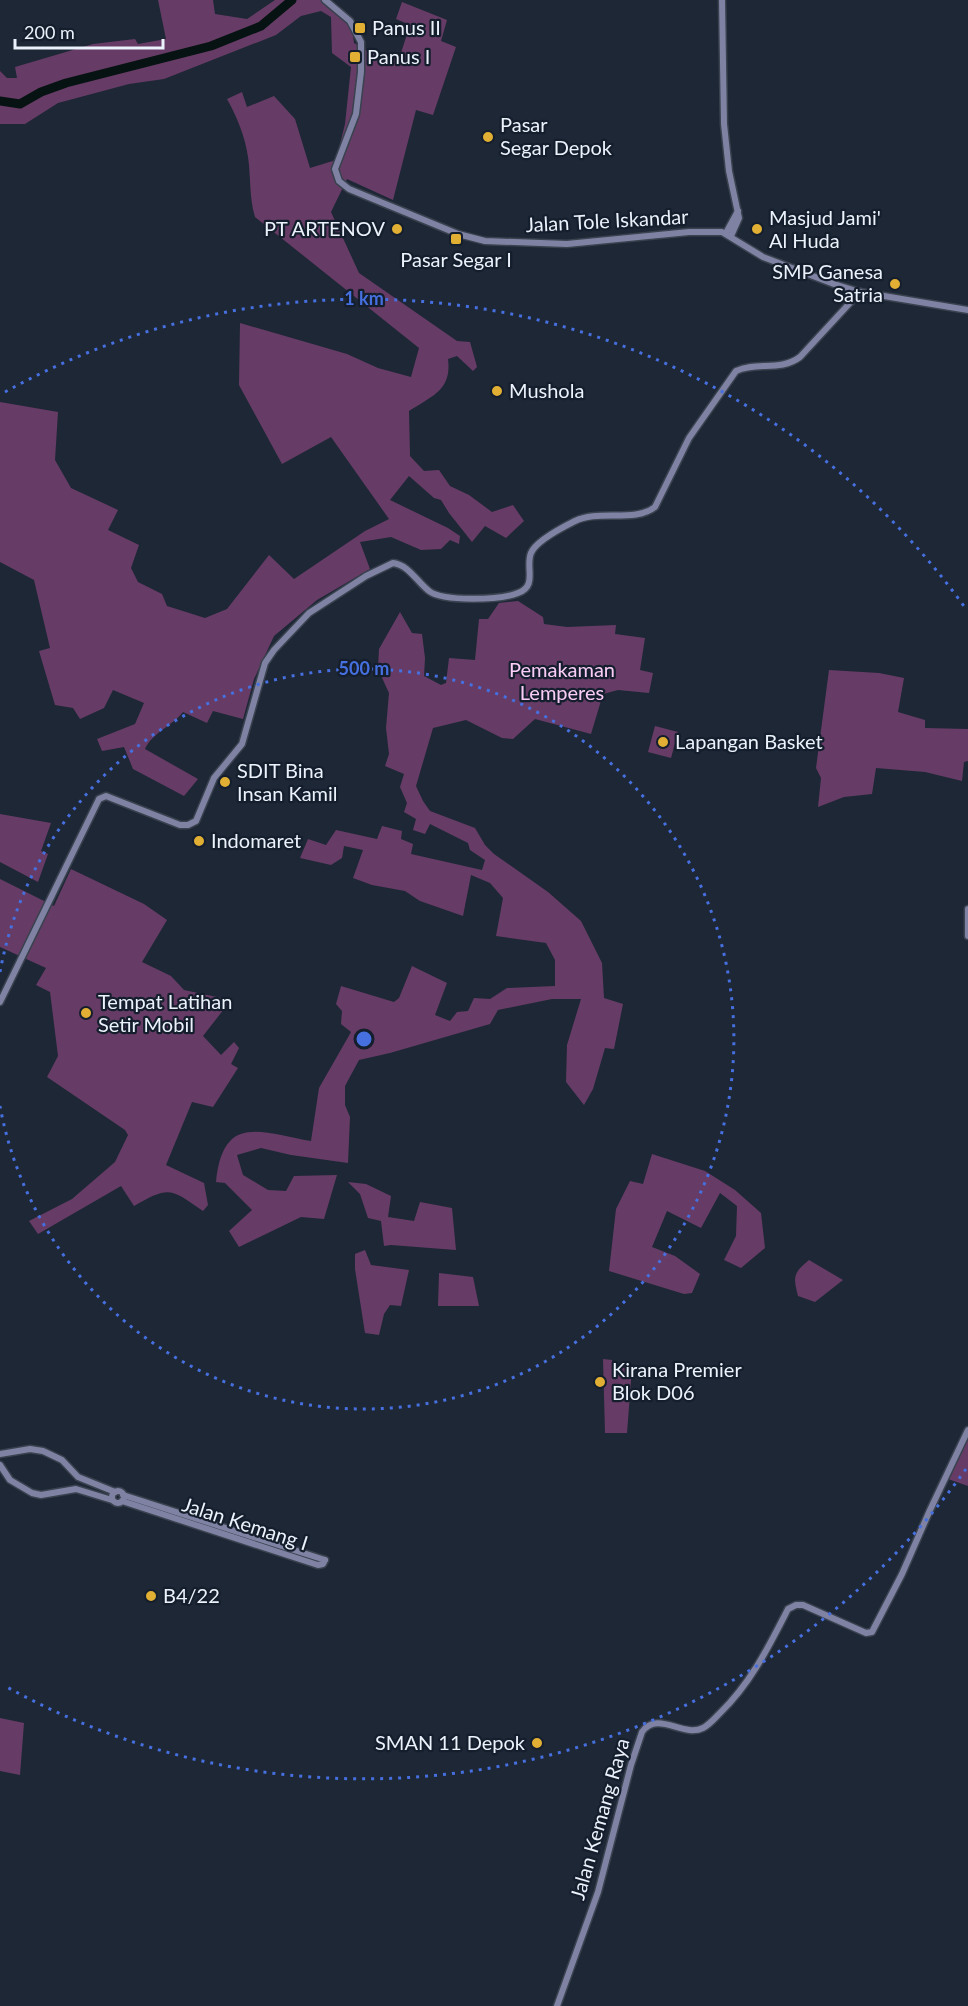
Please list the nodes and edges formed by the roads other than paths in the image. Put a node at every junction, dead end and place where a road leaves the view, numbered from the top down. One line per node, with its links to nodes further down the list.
1 (325, 0): 3 (street, Jalan Tole Iskandar)
2 (722, 0): 3 (street)
3 (728, 235): 4 (street)
4 (860, 292): 5 (street); 8 (street)
5 (968, 310)
6 (968, 909): 7 (street)
7 (968, 936)
8 (0, 1002)
9 (968, 1430): 18 (street, Jalan Kemang Raya)
10 (0, 1454): 11 (street)
11 (8, 1454): 12 (street); 13 (street)
12 (1, 1466): 14 (street)
13 (78, 1477): 14 (street); 15 (street)
14 (76, 1489): 17 (street)
15 (115, 1492): 16 (street); 17 (street)
16 (123, 1498): 16 (street, Jalan Kemang I); 17 (street)
17 (112, 1500)
18 (557, 2006)

